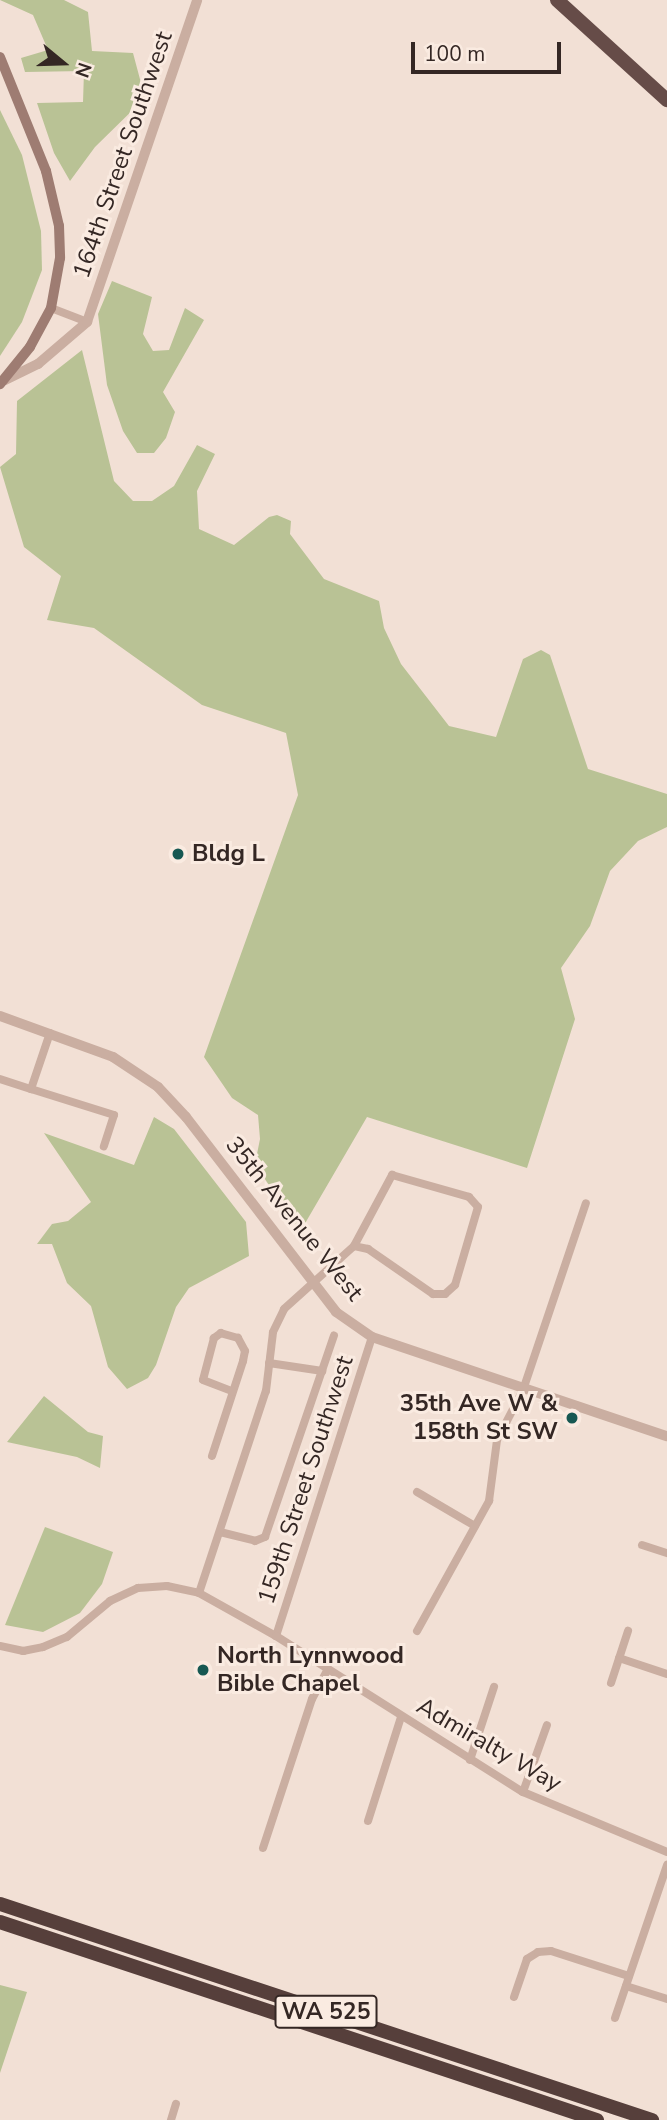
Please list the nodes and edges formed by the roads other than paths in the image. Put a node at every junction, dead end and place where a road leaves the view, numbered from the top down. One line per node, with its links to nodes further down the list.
1 (197, 0): 6 (street, 164th Street Southwest)
2 (557, 0): 4 (highway)
3 (0, 57): 5 (main road)
4 (667, 100)
5 (51, 309): 6 (street); 7 (main road)
6 (87, 322): 7 (street)
7 (2, 382)
8 (0, 1016): 9 (street, 35th Avenue West)
9 (50, 1033): 11 (street); 15 (street, 35th Avenue West)
10 (0, 1079): 11 (street)
11 (31, 1089): 12 (street)
12 (104, 1146)
13 (586, 1203): 20 (street)
14 (354, 1246): 14 (street); 15 (street)
15 (314, 1285): 17 (street, 35th Avenue West); 18 (street)
16 (334, 1335): 19 (street)
17 (372, 1337): 20 (street, 35th Avenue West); 32 (street, 159th Street Southwest)
18 (269, 1363): 19 (street); 26 (street)
19 (322, 1371): 26 (street)
20 (523, 1390): 22 (street, 35th Avenue West); 25 (street)
21 (232, 1391): 21 (street); 23 (street)
22 (667, 1436)
23 (212, 1456)
24 (417, 1492): 25 (street)
25 (475, 1526): 30 (street)
26 (220, 1532): 29 (street)
27 (642, 1545): 28 (street)
28 (667, 1553)
29 (199, 1593): 32 (street, Admiralty Way); 33 (street, Admiralty Way)
30 (416, 1631)
31 (628, 1631): 34 (street)
32 (276, 1636): 35 (street, Admiralty Way)
33 (0, 1646)
34 (620, 1658): 36 (street); 37 (street)
35 (328, 1669): 39 (street, Admiralty Way); 44 (street)
36 (667, 1674)
37 (611, 1683)
38 (494, 1687): 41 (street)
39 (401, 1717): 41 (street, Admiralty Way); 43 (street)
40 (547, 1725): 42 (street)
41 (470, 1760): 42 (street, Admiralty Way)
42 (523, 1792): 45 (street, Admiralty Way)
43 (368, 1821)
44 (263, 1848)
45 (667, 1852)
46 (667, 1865): 49 (street)
47 (0, 1904): 57 (highway, WA 525)
48 (0, 1922): 56 (highway, WA 525)
49 (629, 1976): 50 (street); 51 (street)
50 (626, 1986): 52 (street); 53 (street)
51 (514, 1997)
52 (667, 1999)
53 (615, 2018)
54 (176, 2104): 55 (street)
55 (171, 2120)
56 (597, 2120)
57 (652, 2120)

